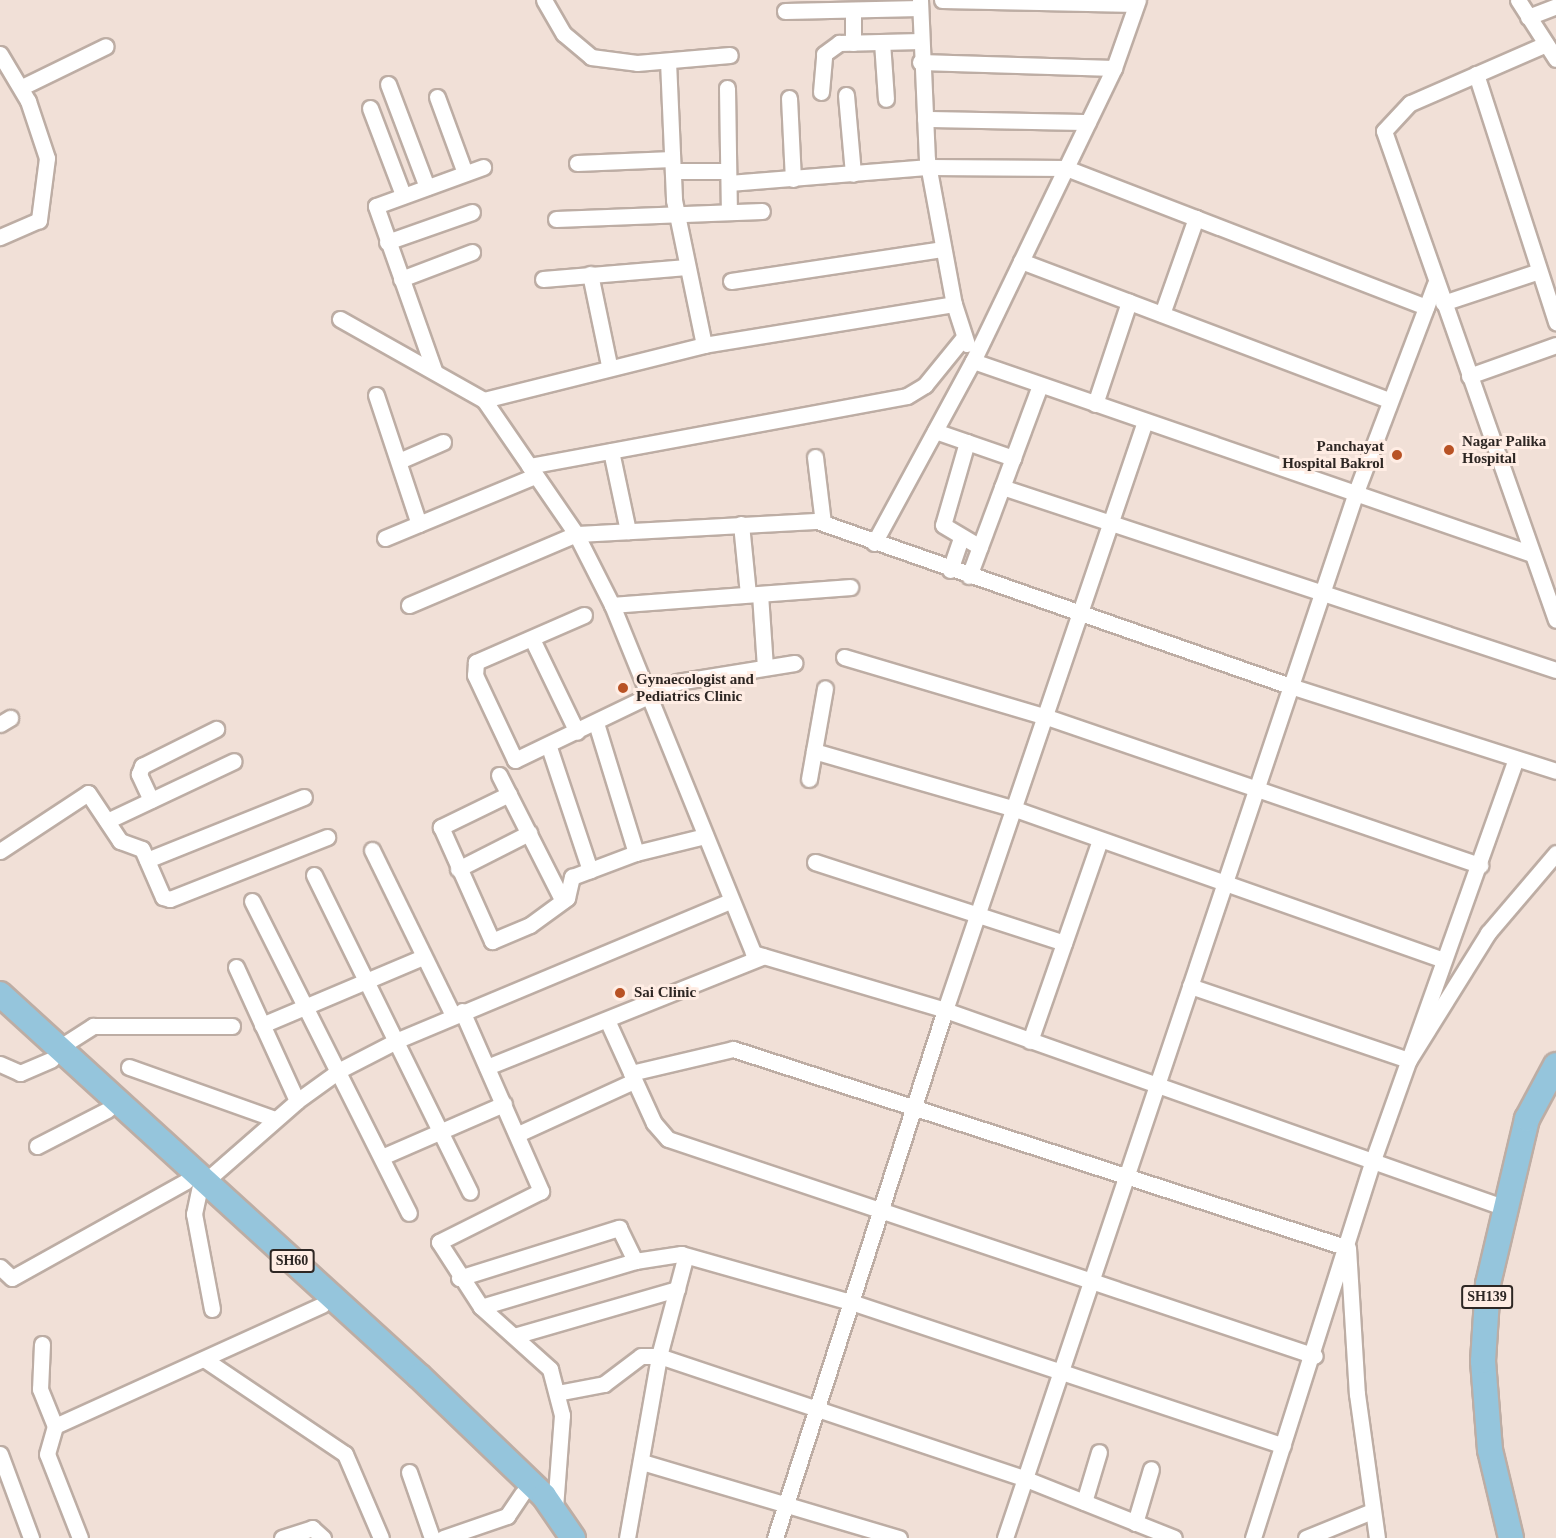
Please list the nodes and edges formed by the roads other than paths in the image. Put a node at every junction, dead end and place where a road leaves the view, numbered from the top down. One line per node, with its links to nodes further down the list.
1 (543, 0): 19 (street)
2 (942, 0): 4 (street)
3 (1518, 0): 10 (street)
4 (1006, 1): 5 (street)
5 (1137, 2): 21 (street)
6 (920, 4): 8 (street); 11 (street)
7 (1556, 6): 10 (street)
8 (853, 10): 9 (street); 13 (street)
9 (785, 11)
10 (1528, 17): 14 (street)
11 (921, 41): 12 (street); 20 (street)
12 (882, 42): 13 (street); 30 (street)
13 (853, 43): 26 (street)
14 (1546, 44): 18 (street); 22 (street)
15 (106, 46): 24 (street)
16 (0, 54): 24 (street)
17 (730, 55): 19 (street)
18 (1556, 59)
19 (668, 61): 35 (street)
20 (920, 62): 21 (street); 32 (street)
21 (1114, 68): 33 (street)
22 (1476, 74): 57 (street); 62 (street)
23 (388, 84): 43 (street)
24 (21, 87): 51 (street)
25 (727, 88): 41 (street)
26 (821, 92)
27 (846, 95): 40 (street)
28 (436, 97): 39 (street)
29 (789, 98): 42 (street)
30 (886, 99)
31 (370, 108): 44 (street)
32 (925, 119): 33 (street); 37 (street)
33 (1088, 122): 38 (street)
34 (577, 163): 35 (street)
35 (672, 165): 41 (street); 46 (street)
36 (483, 167): 39 (street)
37 (929, 167): 38 (street); 40 (street); 53 (street)
38 (1066, 168): 49 (street); 55 (street)
39 (465, 173): 43 (street)
40 (853, 174): 42 (street)
41 (729, 177): 42 (street); 47 (street)
42 (793, 179)
43 (426, 187): 44 (street)
44 (403, 195): 52 (street)
45 (762, 210): 47 (street)
46 (676, 211): 47 (street); 50 (street); 56 (street)
47 (729, 211)
48 (472, 213): 52 (street)
49 (1196, 218): 66 (street); 67 (street)
50 (556, 219)
51 (0, 237)
52 (387, 242): 59 (street)
53 (942, 249): 61 (street); 65 (street)
54 (472, 252): 59 (street)
55 (1021, 261): 63 (street); 73 (street)
56 (687, 267): 58 (street); 71 (street)
57 (1539, 271): 64 (street); 69 (street)
58 (590, 274): 60 (street); 74 (street)
59 (402, 279): 75 (street)
60 (543, 279)
61 (731, 281)
62 (1435, 284): 64 (street); 66 (street)
63 (1130, 302): 67 (street); 81 (street)
64 (1443, 303): 76 (street)
65 (954, 304): 70 (street); 71 (street)
66 (1426, 307): 80 (street)
67 (1162, 314): 80 (street)
68 (340, 319): 75 (street)
69 (1556, 322)
70 (964, 337): 73 (street); 86 (street)
71 (704, 345): 74 (street)
72 (1556, 345): 76 (street)
73 (973, 361): 77 (street); 83 (street)
74 (609, 365): 79 (street)
75 (434, 370): 79 (street)
76 (1469, 376): 103 (street)
77 (1040, 385): 81 (street); 88 (street)
78 (376, 395): 89 (street)
79 (484, 400): 90 (street)
80 (1389, 400): 92 (street)
81 (1095, 404): 82 (street)
82 (1145, 421): 92 (street); 93 (street)
83 (935, 431): 85 (street); 101 (street)
84 (443, 442): 89 (street)
85 (967, 442): 88 (street); 100 (street)
86 (611, 451): 90 (street); 97 (street)
87 (815, 457): 94 (street)
88 (1013, 458): 91 (street)
89 (399, 461): 95 (street)
90 (532, 471): 95 (street); 98 (street)
91 (1002, 488): 93 (street); 102 (street)
92 (1356, 492): 103 (street); 107 (street)
93 (1113, 521): 107 (street); 113 (street)
94 (823, 523): 96 (street); 101 (street)
95 (419, 524): 99 (street)
96 (741, 524): 97 (street); 108 (street)
97 (628, 531): 98 (street)
98 (576, 534): 109 (street); 110 (street)
99 (385, 538)
100 (961, 538): 102 (street); 104 (street)
101 (874, 543): 104 (street)
102 (980, 547): 105 (street)
103 (1532, 554): 111 (street)
104 (950, 570): 105 (street)
105 (969, 576): 113 (street)
106 (850, 587): 108 (street)
107 (1323, 590): 118 (street); 119 (street)
108 (754, 594): 109 (street); 117 (street)
109 (612, 604): 121 (street)
110 (409, 605)
111 (1555, 613)
112 (584, 615): 114 (street)
113 (1083, 616): 119 (street); 122 (street)
114 (532, 639): 125 (street); 126 (street)
115 (844, 657): 122 (street)
116 (794, 663): 117 (street)
117 (765, 667): 121 (street)
118 (1556, 670)
119 (1290, 686): 128 (street); 133 (street)
120 (825, 688): 127 (street)
121 (650, 697): 123 (street); 140 (street)
122 (1047, 717): 133 (street); 137 (street)
123 (596, 723): 125 (street); 145 (street)
124 (216, 729): 136 (street)
125 (577, 732): 126 (street)
126 (549, 747): 151 (street)
127 (814, 751): 132 (street); 137 (street)
128 (1516, 759): 130 (street); 149 (street)
129 (234, 761): 136 (street)
130 (1556, 771)
131 (499, 775): 134 (street)
132 (809, 779)
133 (1256, 787): 149 (street); 153 (street)
134 (509, 794): 139 (street); 150 (street)
135 (304, 797): 147 (street)
136 (151, 800): 138 (street)
137 (1015, 809): 142 (street); 157 (street)
138 (107, 821): 144 (street); 147 (street)
139 (529, 833): 150 (street); 154 (street)
140 (705, 836): 145 (street); 156 (street)
141 (327, 837): 147 (street)
142 (1100, 840): 153 (street); 158 (street)
143 (372, 850): 160 (street)
144 (0, 851)
145 (636, 853): 151 (street)
146 (1556, 853): 176 (street)
147 (147, 860)
148 (815, 862): 157 (street)
149 (1480, 865): 161 (street)
150 (458, 869): 154 (street)
151 (590, 870): 154 (street)
152 (314, 875): 163 (street)
153 (1224, 884): 161 (street); 164 (street)
154 (563, 900)
155 (252, 901): 166 (street)
156 (730, 901): 159 (street); 169 (street)
157 (978, 915): 158 (street); 167 (street)
158 (1064, 943): 173 (street)
159 (764, 956): 167 (street); 170 (street)
160 (423, 957): 163 (street); 169 (street)
161 (1442, 959): 176 (street)
162 (236, 967): 171 (street)
163 (364, 982): 166 (street); 174 (street)
164 (1190, 986): 176 (street); 183 (street)
165 (0, 994): 175 (main road, SH60)
166 (306, 1006): 171 (street); 181 (street)
167 (945, 1010): 173 (street); 186 (street)
168 (0, 1011): 175 (main road, SH60)
169 (457, 1013): 174 (street); 180 (street)
170 (607, 1020): 180 (street); 182 (street)
171 (262, 1025): 184 (street)
172 (232, 1026): 175 (street)
173 (1030, 1041): 183 (street)
174 (395, 1042): 181 (street); 189 (street)
175 (54, 1055): 177 (street); 187 (main road, SH60); 195 (main road, SH60)
176 (1409, 1060): 193 (street)
177 (0, 1064)
178 (1556, 1065): 198 (main road, SH139)
179 (129, 1066): 188 (street)
180 (487, 1067): 185 (street)
181 (340, 1070): 184 (street); 192 (street)
182 (633, 1077): 186 (street); 190 (street); 197 (street)
183 (1156, 1086): 193 (street); 194 (street)
184 (297, 1101): 188 (street)
185 (504, 1104): 189 (street); 190 (street)
186 (914, 1106): 194 (street); 197 (street)
187 (106, 1110): 191 (street); 195 (main road, SH60)
188 (275, 1119): 195 (street)
189 (440, 1131): 192 (street); 196 (street)
190 (518, 1134): 204 (street)
191 (37, 1146)
192 (382, 1157): 199 (street)
193 (1372, 1162): 198 (street); 200 (street)
194 (1127, 1174): 200 (street); 205 (street)
195 (196, 1185): 203 (street); 208 (main road, SH60); 210 (street); 230 (main road, SH60)
196 (470, 1192)
197 (881, 1206): 205 (street); 207 (street)
198 (1503, 1207): 250 (main road, SH139)
199 (409, 1213)
200 (1348, 1248): 214 (street); 231 (street)
201 (685, 1258): 202 (street); 206 (street); 207 (street)
202 (635, 1261): 204 (street); 209 (street)
203 (0, 1267)
204 (459, 1278): 209 (street)
205 (1092, 1278): 214 (street); 216 (street)
206 (677, 1289): 211 (street); 213 (street)
207 (851, 1302): 216 (street); 218 (street)
208 (322, 1305): 215 (street); 227 (main road, SH60)
209 (481, 1307): 211 (street)
210 (212, 1309)
211 (514, 1336): 217 (street)
212 (42, 1344): 219 (street)
213 (659, 1356): 217 (street); 218 (street); 223 (street)
214 (1315, 1356): 220 (street)
215 (204, 1359): 219 (street); 237 (street)
216 (1061, 1371): 220 (street); 226 (street)
217 (557, 1392): 230 (street)
218 (817, 1407): 226 (street); 228 (street)
219 (55, 1426): 234 (street)
220 (1283, 1446): 247 (street)
221 (1099, 1452): 229 (street)
222 (0, 1455): 233 (street)
223 (642, 1462): 228 (street); 242 (street)
224 (1151, 1469): 232 (street)
225 (409, 1472): 238 (street)
226 (1026, 1479): 229 (street); 245 (street)
227 (522, 1494): 239 (street); 240 (main road, SH60)
228 (786, 1501): 243 (street); 244 (street)
229 (1084, 1502): 232 (street)
230 (555, 1508): 241 (main road, SH60)
231 (1372, 1511): 248 (street); 249 (street)
232 (1135, 1522): 246 (street)
233 (31, 1538)
234 (80, 1538)
235 (282, 1538): 236 (street)
236 (323, 1538)
237 (381, 1538)
238 (432, 1538)
239 (443, 1538)
240 (557, 1538)
241 (573, 1538)
242 (627, 1538)
243 (775, 1538)
244 (898, 1538)
245 (1005, 1538)
246 (1174, 1538)
247 (1254, 1538)
248 (1306, 1538)
249 (1377, 1538)
250 (1511, 1538)

